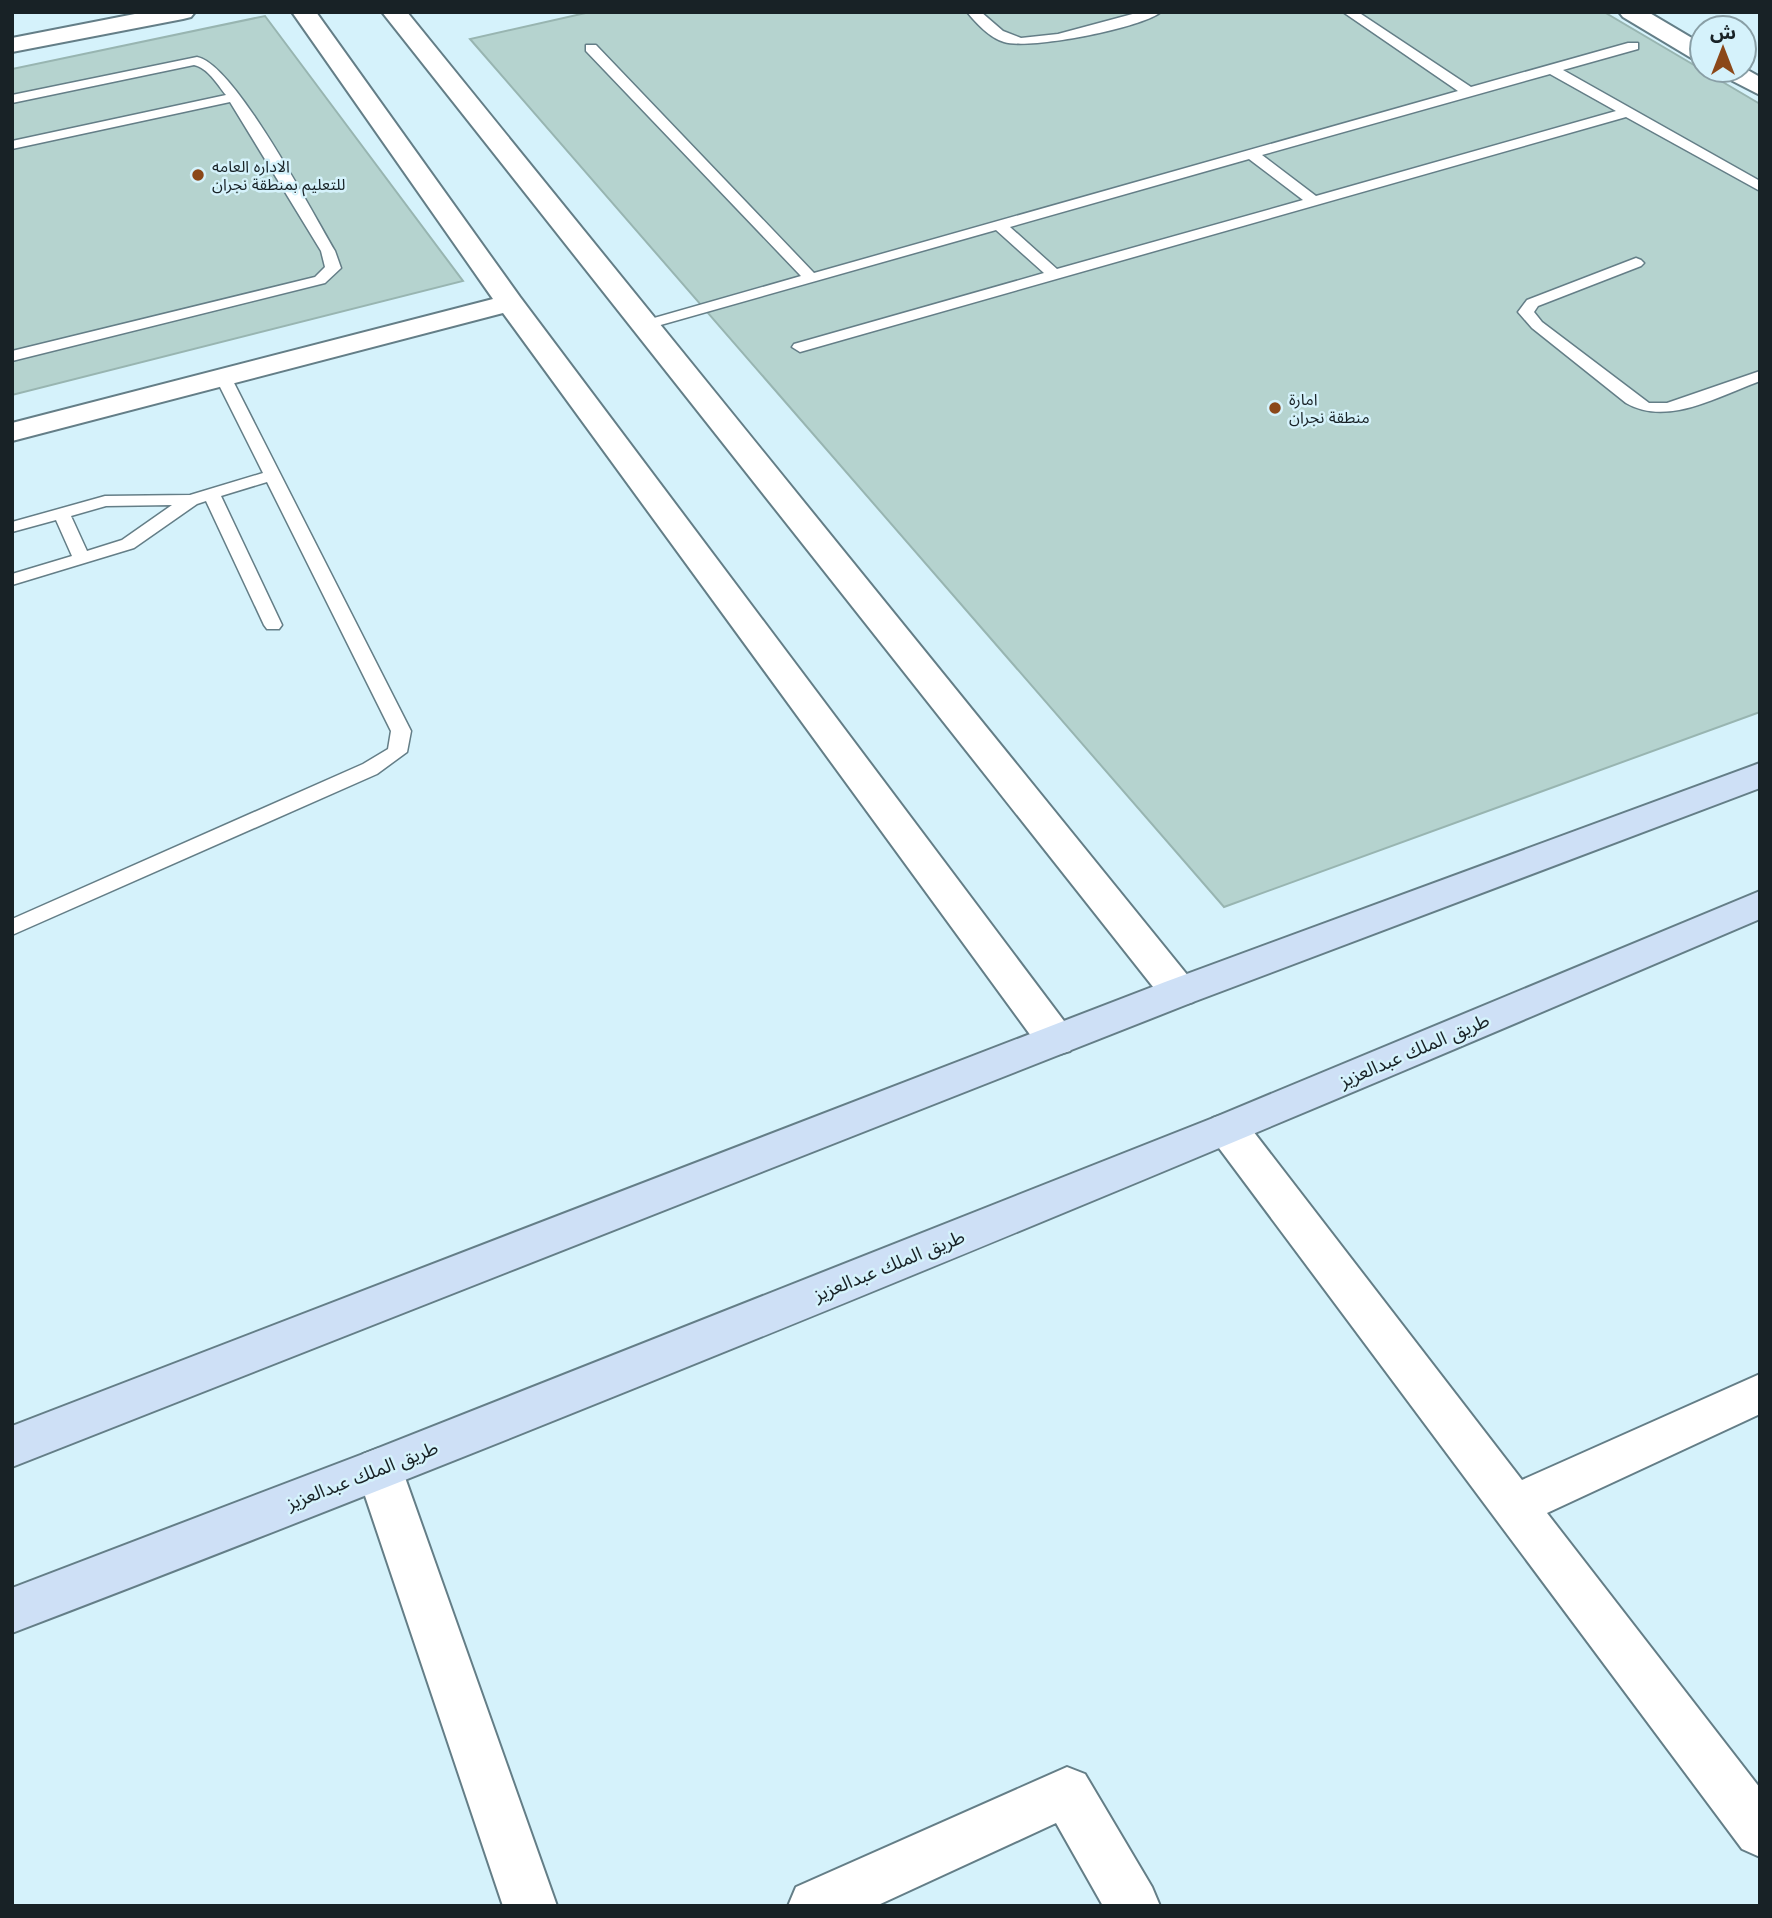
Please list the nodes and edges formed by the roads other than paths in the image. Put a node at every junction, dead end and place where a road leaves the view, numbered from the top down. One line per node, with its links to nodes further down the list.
1 (183, 12): 10 (street)
2 (304, 12): 27 (street)
3 (394, 12): 28 (street)
4 (973, 12): 9 (lane)
5 (1102, 12): 9 (lane)
6 (1155, 12): 9 (lane)
7 (1349, 12): 15 (lane)
8 (1631, 12): 12 (street)
9 (1116, 22)
10 (12, 45)
11 (1633, 46): 14 (lane)
12 (1688, 46)
13 (591, 48): 26 (lane)
14 (1551, 69): 15 (lane); 18 (lane)
15 (1469, 92): 20 (lane)
16 (234, 97): 17 (lane); 19 (lane); 30 (lane)
17 (12, 99)
18 (1628, 112): 21 (lane); 22 (lane)
19 (12, 145)
20 (1252, 154): 22 (lane); 23 (lane)
21 (1760, 187)
22 (1314, 201): 25 (lane)
23 (999, 225): 25 (lane); 26 (lane)
24 (1636, 263): 32 (lane)
25 (1055, 275): 29 (lane)
26 (811, 278): 28 (lane)
27 (510, 303): 31 (street); 46 (street)
28 (645, 325): 45 (street)
29 (800, 347)
30 (12, 356)
31 (223, 377): 33 (street); 34 (lane)
32 (1756, 381)
33 (12, 432)
34 (273, 475): 35 (lane); 44 (lane)
35 (211, 494): 36 (lane); 41 (lane)
36 (191, 500): 37 (lane); 39 (lane)
37 (61, 513): 38 (lane); 39 (lane)
38 (12, 527)
39 (82, 558): 40 (lane)
40 (12, 580)
41 (273, 625)
42 (1760, 775): 45 (main road)
43 (1760, 904): 47 (main road, طريق الملك عبدالعزيز)
44 (12, 928)
45 (1179, 992): 46 (main road)
46 (1056, 1040): 49 (main road)
47 (1228, 1129): 50 (main road, طريق الملك عبدالعزيز); 51 (street)
48 (1760, 1393): 51 (street)
49 (12, 1447)
50 (379, 1469): 52 (main road, طريق الملك عبدالعزيز); 54 (street)
51 (1514, 1506): 53 (street)
52 (12, 1611)
53 (1760, 1830)
54 (530, 1906)
55 (815, 1906): 56 (street)
56 (1133, 1906)

